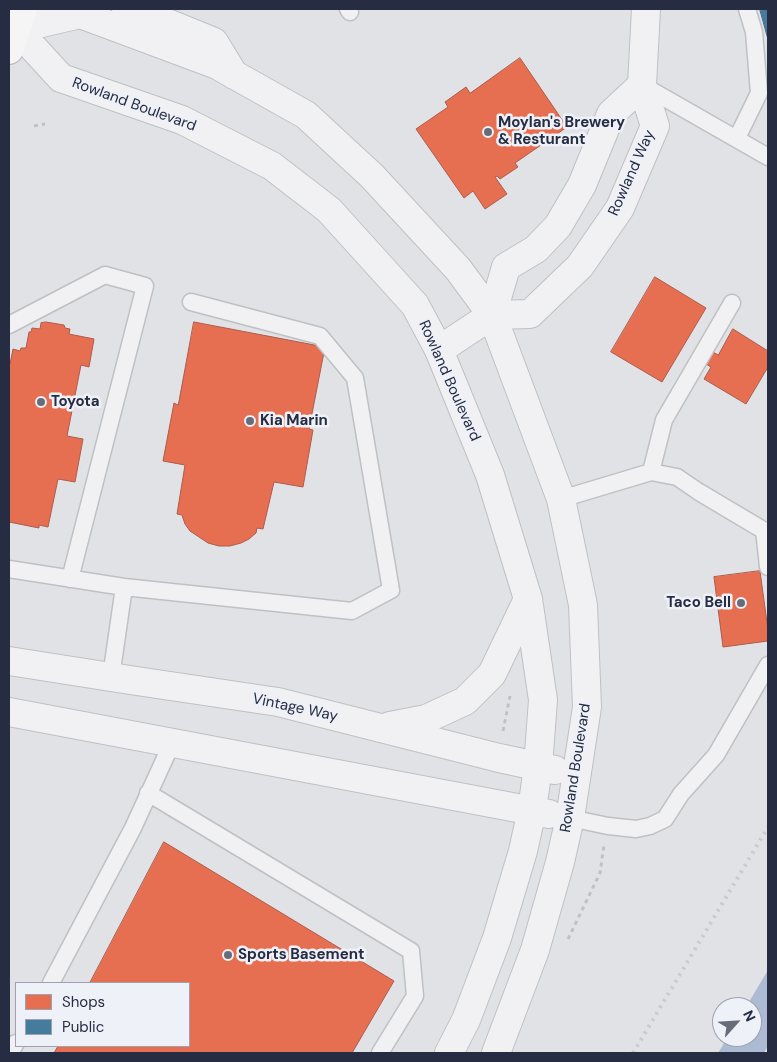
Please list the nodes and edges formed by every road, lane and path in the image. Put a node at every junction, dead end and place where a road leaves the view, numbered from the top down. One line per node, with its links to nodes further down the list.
1 (126, 9): 5 (street)
2 (646, 9): 6 (street, Rowland Way)
3 (747, 9): 9 (lane)
4 (16, 29): 5 (street, Rowland Boulevard); 15 (street, Rowland Boulevard)
5 (234, 75): 13 (street, Rowland Boulevard)
6 (642, 85): 9 (lane); 13 (street); 13 (street, Rowland Way)
7 (45, 124): 8 (path)
8 (34, 126)
9 (737, 138): 10 (lane)
10 (768, 157)
11 (191, 302): 22 (lane)
12 (732, 302): 16 (lane)
13 (492, 314): 15 (street); 17 (street, Rowland Boulevard)
14 (9, 326): 21 (lane)
15 (438, 350): 23 (street, Rowland Boulevard)
16 (651, 472): 17 (lane); 18 (lane)
17 (562, 499): 33 (street, Rowland Boulevard)
18 (766, 532): 19 (lane)
19 (768, 568)
20 (9, 569): 21 (lane)
21 (70, 579): 22 (lane)
22 (124, 587): 26 (lane)
23 (528, 599): 29 (street); 32 (street, Rowland Boulevard)
24 (9, 660): 26 (street, Vintage Way)
25 (768, 665): 36 (lane)
26 (112, 677): 29 (street, Vintage Way)
27 (511, 688): 30 (path)
28 (9, 712): 31 (street)
29 (381, 728): 32 (street, Vintage Way)
30 (503, 732)
31 (172, 743): 34 (lane); 35 (street)
32 (538, 767): 33 (street, Vintage Way); 35 (street, Rowland Boulevard)
33 (577, 773): 36 (street, Rowland Boulevard)
34 (148, 793): 37 (lane); 38 (lane)
35 (532, 810): 36 (street); 39 (street, Rowland Boulevard)
36 (570, 818): 40 (street, Rowland Boulevard)
37 (52, 982)
38 (380, 1053)
39 (449, 1053)
40 (496, 1053)

